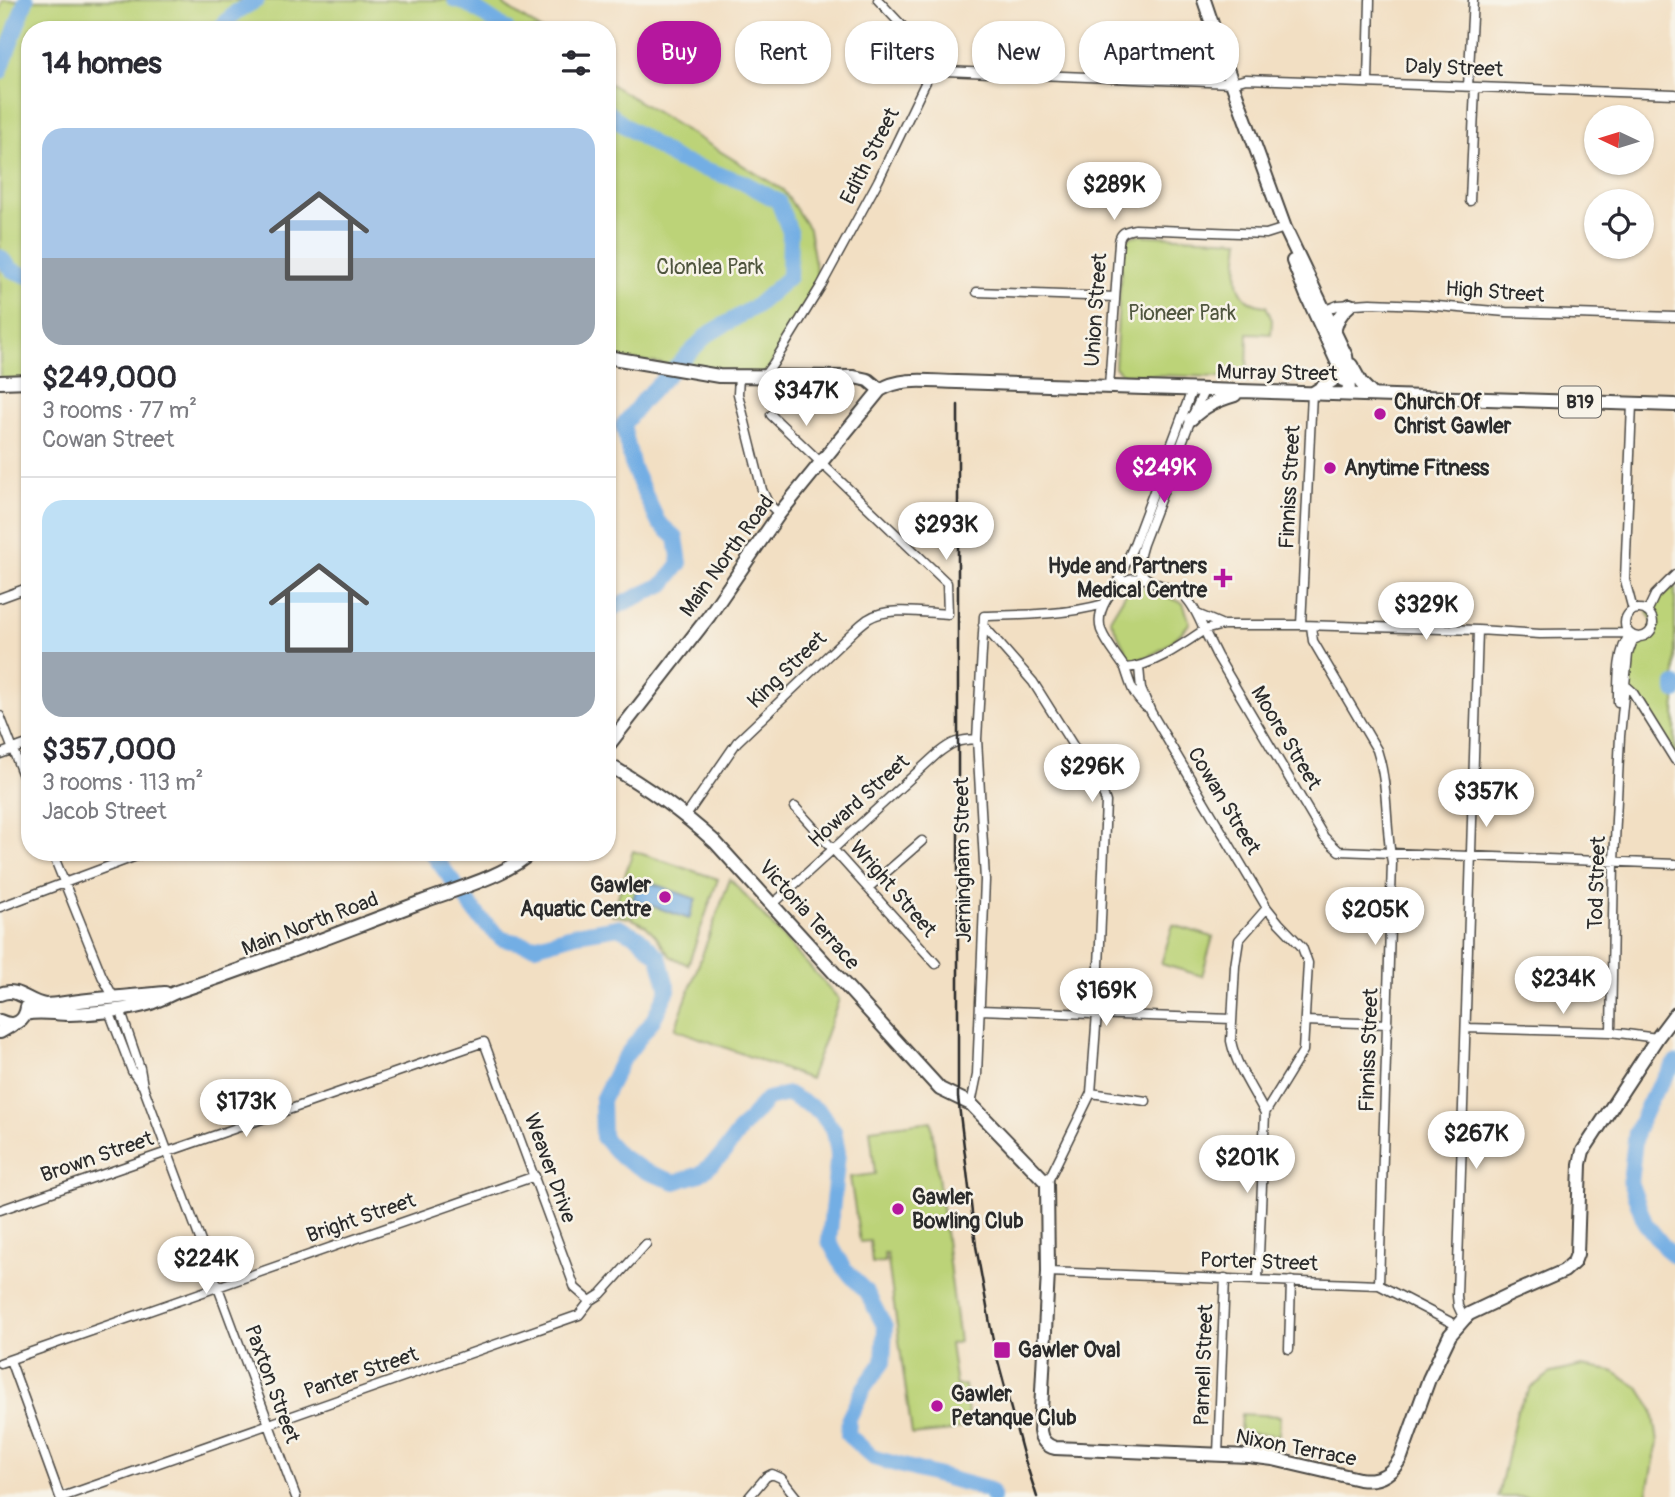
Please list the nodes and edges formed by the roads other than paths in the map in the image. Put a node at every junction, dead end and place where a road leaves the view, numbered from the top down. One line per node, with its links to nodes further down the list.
1 (878, 0): 5 (street)
2 (1204, 0): 6 (main road)
3 (1370, 0): 10 (street)
4 (1473, 0): 13 (street)
5 (898, 21)
6 (1211, 21)
7 (958, 72): 8 (street)
8 (1079, 77)
9 (1239, 81): 10 (street, Daly Street)
10 (1368, 82): 13 (street, Daly Street)
11 (925, 84): 26 (street, Edith Street)
12 (1232, 84): 16 (main road)
13 (1472, 87): 14 (street, Daly Street); 15 (street)
14 (1675, 94)
15 (1470, 201)
16 (1285, 228): 18 (street, Union Street); 20 (main road)
17 (977, 292): 18 (street)
18 (1115, 297): 29 (street, Union Street)
19 (1350, 305): 20 (street, High Street); 21 (street, High Street); 22 (main road)
20 (1320, 312): 22 (main road); 24 (main road)
21 (1675, 317)
22 (1334, 332): 24 (main road)
23 (616, 359): 25 (main road)
24 (1343, 361): 34 (main road); 35 (main road); 36 (main road)
25 (738, 376): 26 (main road); 42 (street)
26 (764, 376): 30 (main road)
27 (21, 381): 28 (main road)
28 (0, 382)
29 (1108, 387): 30 (main road, Murray Street); 31 (main road, Murray Street)
30 (880, 390): 41 (main road, Main North Road)
31 (1171, 390): 32 (main road, Murray Street); 39 (street)
32 (1198, 391): 33 (main road, Murray Street); 39 (street)
33 (1246, 392): 34 (main road, Murray Street); 39 (main road)
34 (1312, 393): 35 (main road, Murray Street); 54 (street, Finniss Street)
35 (1346, 394): 36 (main road, Murray Street / B19)
36 (1373, 395): 37 (main road, Murray Street / B19)
37 (1632, 404): 38 (main road, Murray Street / B19); 49 (street)
38 (1675, 405)
39 (1188, 413): 44 (street); 46 (street)
40 (771, 415): 41 (street)
41 (821, 463): 42 (main road, Main North Road); 75 (street, King Street)
42 (779, 514): 66 (main road, Main North Road)
43 (1675, 575): 50 (street)
44 (1146, 579): 46 (street); 51 (street)
45 (21, 590): 47 (street)
46 (1113, 590): 48 (street)
47 (0, 598)
48 (1104, 604): 52 (street); 62 (street)
49 (1633, 610): 50 (street); 58 (street)
50 (1647, 612): 58 (street)
51 (1196, 614): 53 (street); 56 (street)
52 (983, 620): 67 (street, Jerningham Street); 96 (street)
53 (1223, 625): 54 (street); 56 (street)
54 (1301, 625): 55 (street)
55 (1311, 626): 57 (street); 78 (street, Finniss Street)
56 (1204, 630): 59 (street); 60 (street, Moore Street)
57 (1478, 630): 58 (street); 79 (street)
58 (1632, 635): 63 (street, Tod Street)
59 (1185, 642): 60 (street); 61 (street)
60 (1217, 656): 78 (street, Moore Street)
61 (1139, 667): 62 (street); 64 (street, Cowan Street)
62 (1125, 668): 64 (street, Cowan Street)
63 (1622, 681): 71 (street); 83 (street, Tod Street)
64 (1151, 712): 89 (street, Cowan Street)
65 (0, 716): 69 (street)
66 (616, 735)
67 (977, 739): 77 (street, Howard Street); 95 (street, Jerningham Street)
68 (21, 746): 69 (street)
69 (12, 750): 70 (street); 73 (street)
70 (0, 754)
71 (1675, 760)
72 (616, 769): 75 (main road, Victoria Terrace)
73 (21, 772)
74 (795, 807): 77 (street, Wright Street)
75 (686, 816): 87 (main road, Victoria Terrace)
76 (922, 841): 86 (street)
77 (833, 848): 86 (street, Wright Street); 87 (street, Howard Street)
78 (1390, 853): 79 (street); 102 (street, Finniss Street)
79 (1471, 855): 83 (street); 103 (street)
80 (55, 861): 85 (street, Paxton Street)
81 (123, 861): 85 (street)
82 (521, 861): 93 (main road, Main North Road)
83 (1614, 862): 84 (street); 105 (street, Tod Street)
84 (1675, 863)
85 (64, 883): 88 (street); 93 (street, Paxton Street)
86 (868, 888): 90 (street, Wright Street)
87 (772, 905): 110 (main road, Victoria Terrace)
88 (0, 907)
89 (1266, 908): 99 (street); 100 (street, Cowan Street)
90 (936, 964)
91 (1, 992): 92 (main road, Main North Road)
92 (22, 996): 94 (main road, Main North Road); 97 (main road)
93 (111, 1004): 94 (main road); 94 (main road, Main North Road); 97 (main road, Main North Road); 112 (street, Paxton Street)
94 (53, 1005)
95 (980, 1010): 96 (street); 110 (street, Jerningham Street)
96 (1097, 1013): 99 (street); 108 (street)
97 (25, 1014): 101 (main road)
98 (1675, 1014): 106 (main road)
99 (1233, 1019): 111 (street)
100 (1305, 1021): 102 (street); 111 (street, Cowan Street)
101 (6, 1023): 104 (main road)
102 (1388, 1024): 121 (street, Finniss Street)
103 (1466, 1028): 105 (street); 124 (street)
104 (0, 1032)
105 (1611, 1032): 106 (street)
106 (1657, 1038): 124 (main road)
107 (484, 1042): 112 (street, Brown Street); 113 (street, Weaver Drive)
108 (1091, 1093): 109 (street); 114 (street)
109 (1146, 1101)
110 (971, 1104): 114 (main road, Victoria Terrace)
111 (1265, 1113): 119 (street)
112 (166, 1151): 115 (street, Brown Street); 122 (street, Paxton Street)
113 (535, 1176): 122 (street, Bright Street); 123 (street, Weaver Drive)
114 (1047, 1182): 117 (main road)
115 (0, 1210)
116 (646, 1244): 123 (street, Panter Street)
117 (1048, 1272): 118 (street, Porter Street); 129 (main road, Nixon Terrace)
118 (1225, 1278): 119 (street, Porter Street); 129 (street, Parnell Street)
119 (1258, 1279): 120 (street, Porter Street)
120 (1291, 1281): 121 (street, Porter Street); 125 (street)
121 (1379, 1285): 124 (street, Porter Street)
122 (218, 1287): 126 (street, Bright Street); 128 (street, Paxton Street)
123 (590, 1301): 128 (street, Panter Street)
124 (1461, 1323): 129 (main road, Nixon Terrace)
125 (1289, 1349)
126 (10, 1360): 127 (street, Bright Street); 130 (street)
127 (0, 1363)
128 (268, 1423): 130 (street, Panter Street); 131 (street, Paxton Street)
129 (1218, 1454)
130 (61, 1497)
131 (296, 1497)
132 (749, 1497): 133 (street)
133 (796, 1497)

